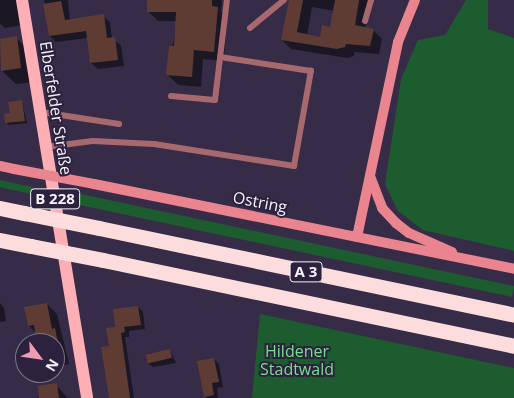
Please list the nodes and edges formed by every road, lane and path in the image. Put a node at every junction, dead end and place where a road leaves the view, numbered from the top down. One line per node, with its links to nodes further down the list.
1 (22, 0): 10 (main road, Elberfelder Straße / B 228)
2 (227, 0): 8 (lane)
3 (284, 0): 7 (lane)
4 (371, 0): 6 (lane)
5 (414, 0): 14 (main road)
6 (365, 21)
7 (250, 28)
8 (220, 57): 9 (lane); 12 (lane)
9 (171, 96)
10 (40, 112): 11 (lane); 12 (main road, Elberfelder Straße / B 228)
11 (119, 124)
12 (46, 147): 22 (main road, Elberfelder Straße / B 228)
13 (0, 166): 16 (main road, Ostring, bridge)
14 (370, 176): 16 (main road); 18 (main road)
15 (0, 208): 20 (highway, A 3, bridge)
16 (357, 237): 18 (main road, Ostring)
17 (0, 240): 21 (highway, A 3, bridge)
18 (464, 258): 19 (main road, Ostring)
19 (514, 269)
20 (514, 315)
21 (514, 346)
22 (87, 398)

